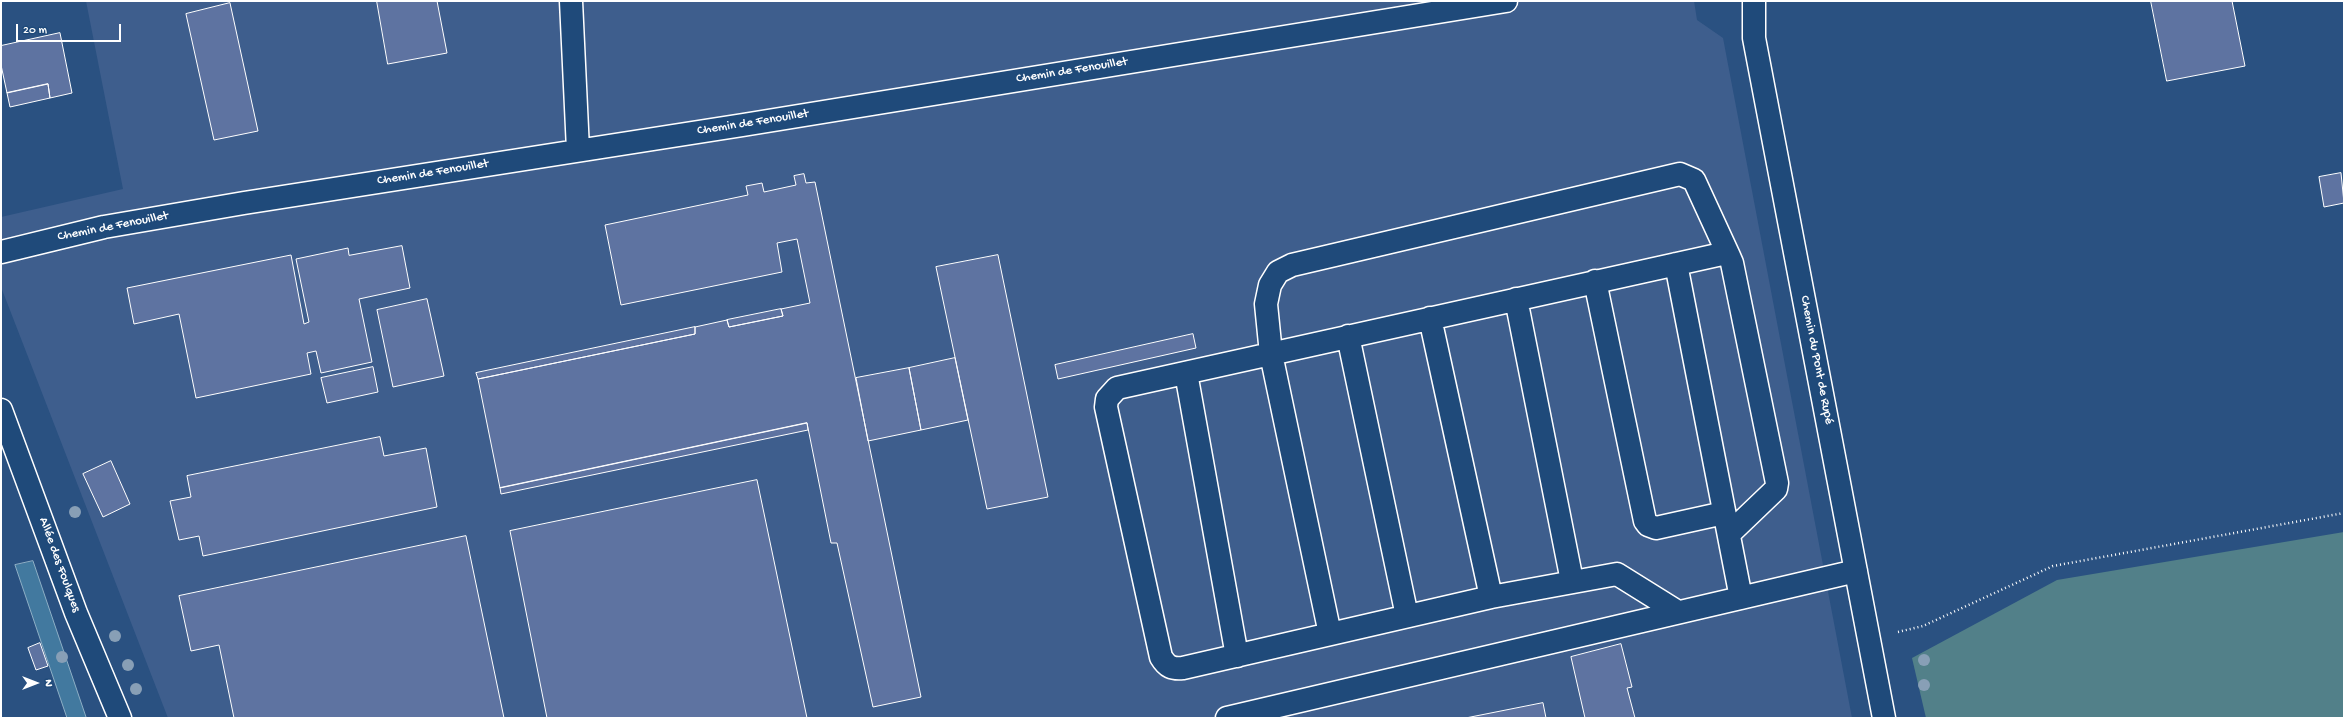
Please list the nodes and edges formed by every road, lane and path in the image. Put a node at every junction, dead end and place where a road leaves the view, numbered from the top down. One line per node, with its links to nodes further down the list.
1 (572, 1): 4 (street)
2 (1506, 1): 4 (street, Chemin de Fenouillet)
3 (1754, 1): 18 (street, Chemin du Pont de Rupé)
4 (578, 150): 5 (street, Chemin de Fenouillet)
5 (1, 252)
6 (1729, 256): 7 (street); 12 (street); 17 (street)
7 (1676, 264): 8 (street); 15 (street)
8 (1595, 281): 9 (street); 15 (street)
9 (1516, 299): 10 (street); 19 (street)
10 (1430, 318): 11 (street); 20 (street)
11 (1348, 336): 12 (street); 23 (street)
12 (1271, 354): 13 (street); 24 (street)
13 (1186, 373): 26 (street); 26 (street)
14 (1, 410): 27 (street, Allée des Foulques)
15 (1724, 513): 17 (street)
16 (2344, 513): 25 (path)
17 (1729, 534): 21 (street)
18 (1856, 570): 21 (street); 25 (street, Chemin du Pont de Rupé)
19 (1572, 581): 20 (street); 22 (street)
20 (1491, 597): 23 (street)
21 (1741, 598): 22 (street)
22 (1678, 612): 28 (street)
23 (1407, 616): 24 (street)
24 (1330, 634): 26 (street)
25 (1869, 640): 29 (street, Chemin du Pont de Rupé)
26 (1237, 656)
27 (120, 718)
28 (1227, 718)
29 (1884, 718)

